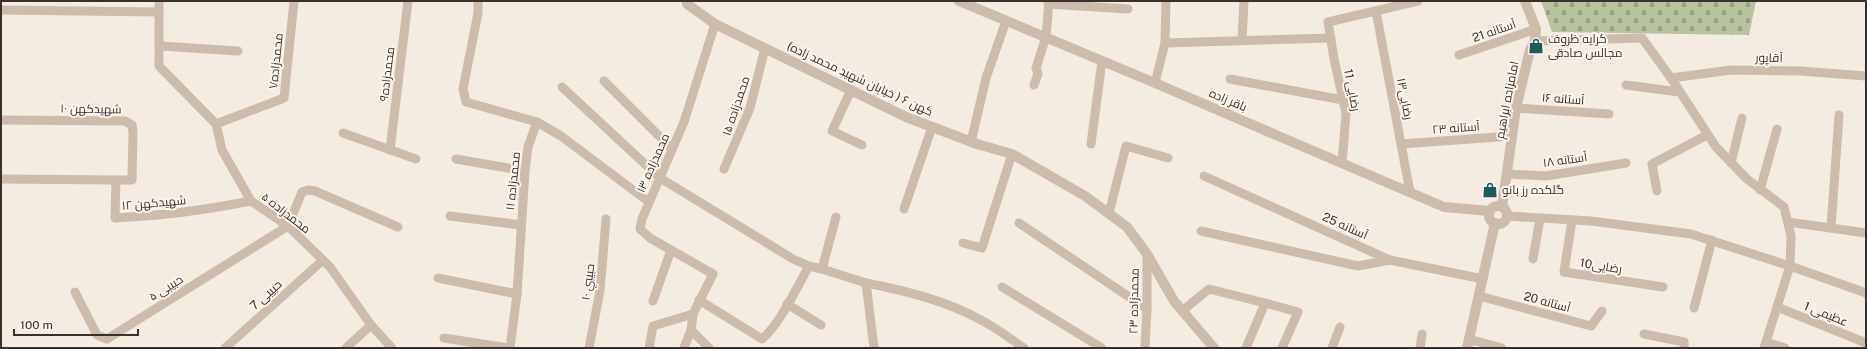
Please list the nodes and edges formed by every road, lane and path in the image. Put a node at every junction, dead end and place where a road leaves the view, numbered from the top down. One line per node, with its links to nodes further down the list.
1 (159, 1): 15 (street)
2 (294, 1): 46 (street, محمدزاده۷)
3 (408, 1): 57 (street, محمدزاده۹)
4 (478, 1): 45 (street)
5 (687, 1): 17 (street, کهن ۶ ( خیابان شهید محمد زاده))
6 (959, 1): 16 (street, باقر زاده)
7 (1166, 1): 23 (street)
8 (1244, 1): 21 (street)
9 (1418, 1): 14 (street)
10 (1526, 1): 18 (street, امامزاده ابراهیم)
11 (1048, 2): 12 (street); 19 (street)
12 (1128, 9)
13 (1, 10): 15 (street)
14 (1376, 11): 20 (street, رضایی 11); 54 (street, رضایی۱۳)
15 (159, 12): 24 (street)
16 (1006, 21): 19 (street, باقر زاده); 52 (street)
17 (715, 24): 25 (street, کهن ۶ ( خیابان شهید محمد زاده)); 56 (street, محمدزاده ۱۳)
18 (1536, 29): 22 (street, امامزاده ابراهیم); 27 (street, آستانه 21)
19 (1046, 37): 28 (street, باقر زاده); 34 (street)
20 (1331, 38): 21 (street); 39 (street, رضایی 11)
21 (1242, 39): 23 (street)
22 (1535, 41): 30 (street); 40 (street, امامزاده ابراهیم)
23 (1165, 43): 33 (street)
24 (160, 46): 26 (street); 46 (street)
25 (765, 48): 37 (street, کهن ۶ ( خیابان شهید محمد زاده)); 65 (street, محمدزاده ۱۵)
26 (238, 51)
27 (1459, 56)
28 (1102, 61): 33 (street, باقر زاده); 53 (street)
29 (1866, 76): 30 (street, آقاپور)
30 (1671, 78): 38 (street)
31 (1230, 79): 39 (street)
32 (604, 81): 56 (street)
33 (1155, 82): 63 (street, باقر زاده)
34 (1034, 85)
35 (1626, 85): 38 (street)
36 (562, 87): 69 (street)
37 (851, 90): 47 (street, کهن ۶ ( خیابان شهید محمد زاده)); 55 (street)
38 (1679, 92): 50 (street)
39 (1343, 100): 63 (street, رضایی 11)
40 (1516, 108): 41 (street, آستانه ۱۶); 51 (street, امامزاده ابراهیم)
41 (1609, 114)
42 (1839, 115): 92 (street)
43 (1742, 118): 64 (street)
44 (1, 120): 71 (street, شهیدکهن ۱۰)
45 (537, 122): 66 (street, محمدزاده ۱۱); 76 (street)
46 (216, 124): 75 (street, محمدزاده ۵)
47 (932, 127): 52 (street, کهن ۶ ( خیابان شهید محمد زاده)); 77 (street)
48 (1777, 129): 72 (street)
49 (343, 133): 57 (street)
50 (1707, 134): 64 (street); 73 (street)
51 (1512, 136): 54 (street, آستانه ۲۳); 67 (street, امامزاده ابراهیم)
52 (972, 142): 58 (street, کهن ۶ ( خیابان شهید محمد زاده))
53 (1091, 144)
54 (1401, 144): 74 (street, رضایی۱۳)
55 (862, 145)
56 (672, 149): 69 (street, محمدزاده ۱۳)
57 (390, 150): 60 (street)
58 (1012, 154): 80 (street, کهن ۶ ( خیابان شهید محمد زاده)); 96 (street)
59 (1168, 158): 80 (street)
60 (416, 159)
61 (456, 159): 66 (street)
62 (1626, 162): 67 (street, آستانه ۱۸)
63 (1342, 163): 74 (street, باقر زاده)
64 (1731, 163): 72 (street)
65 (724, 169)
66 (524, 171): 89 (street, محمدزاده ۱۱)
67 (1508, 174): 79 (street, امامزاده ابراهیم)
68 (1204, 176): 101 (street, آستانه 25)
69 (660, 178): 76 (street, محمدزاده ۱۳); 102 (street)
70 (1, 179): 71 (street)
71 (116, 180): 75 (street, شهیدکهن ۱۲)
72 (1760, 190): 86 (street)
73 (1657, 191)
74 (1410, 192): 78 (street, باقر زاده)
75 (251, 201): 90 (street, محمدزاده ۵)
76 (649, 202): 97 (street, محمدزاده ۱۳)
77 (904, 209)
78 (1490, 211): 79 (street); 88 (street)
79 (1505, 211): 83 (street); 88 (street)
80 (1109, 213): 98 (street, کهن ۶ ( خیابان شهید محمد زاده))
81 (450, 216): 89 (street)
82 (836, 217): 104 (street)
83 (1540, 218): 85 (street); 99 (street)
84 (606, 219): 138 (street, حبيبي ١٠)
85 (1572, 220): 95 (street); 109 (street, رضایی10)
86 (1788, 222): 92 (street); 103 (street)
87 (1019, 223): 120 (street)
88 (1495, 223): 106 (street)
89 (521, 224): 111 (street, محمدزاده ۱۱)
90 (288, 226): 91 (street); 100 (street, محمدزاده ۵); 110 (street, حبیبی ۵)
91 (398, 227)
92 (1831, 228): 94 (street)
93 (1201, 231): 101 (street)
94 (1866, 233)
95 (1712, 240): 103 (street); 119 (street)
96 (963, 243)
97 (671, 250): 114 (street, محمدزاده ۱۳); 115 (street)
98 (1147, 254): 120 (street, محمدزاده ۲۳); 121 (street, کهن ۶ ( خیابان شهید محمد زاده))
99 (1533, 259)
100 (323, 260): 124 (street, محمدزاده ۵); 134 (street, حبیبی 7)
101 (1390, 260): 106 (street, آستانه 25)
102 (809, 266): 104 (street); 117 (street)
103 (1790, 266): 112 (street); 118 (street)
104 (822, 269): 107 (street)
105 (438, 278): 111 (street)
106 (1482, 279): 113 (street)
107 (866, 283): 142 (street); 143 (street)
108 (1002, 287): 144 (street)
109 (1664, 287)
110 (75, 292)
111 (517, 294): 137 (street, محمدزاده ۱۱)
112 (1866, 294)
113 (1479, 296): 122 (street, آستانه 20); 132 (street)
114 (699, 300): 117 (street); 123 (street)
115 (654, 301)
116 (1265, 303): 121 (street); 147 (street); 148 (street)
117 (787, 304): 125 (street)
118 (1777, 307): 131 (street, عظیمی 1); 133 (street)
119 (1694, 308)
120 (1147, 309): 145 (street, محمدزاده ۲۳)
121 (1182, 311): 146 (street, کهن ۶ ( خیابان شهید محمد زاده))
122 (1602, 311)
123 (693, 314): 127 (street); 139 (street)
124 (371, 325): 135 (street); 136 (street, محمدزاده ۵)
125 (821, 325)
126 (1340, 327): 149 (street)
127 (691, 330): 140 (street); 141 (street)
128 (1422, 334): 150 (street)
129 (1644, 334): 152 (street)
130 (444, 338): 137 (street)
131 (1866, 343)
132 (1468, 344): 151 (street)
133 (1765, 345): 153 (street)
134 (225, 348)
135 (346, 348)
136 (392, 348)
137 (509, 348)
138 (589, 348)
139 (649, 348)
140 (684, 348)
141 (709, 348)
142 (874, 348)
143 (1024, 348)
144 (1102, 348)
145 (1145, 348)
146 (1214, 348)
147 (1246, 348)
148 (1282, 348)
149 (1332, 348)
150 (1420, 348)
151 (1502, 348)
152 (1684, 348)
153 (1785, 348)

